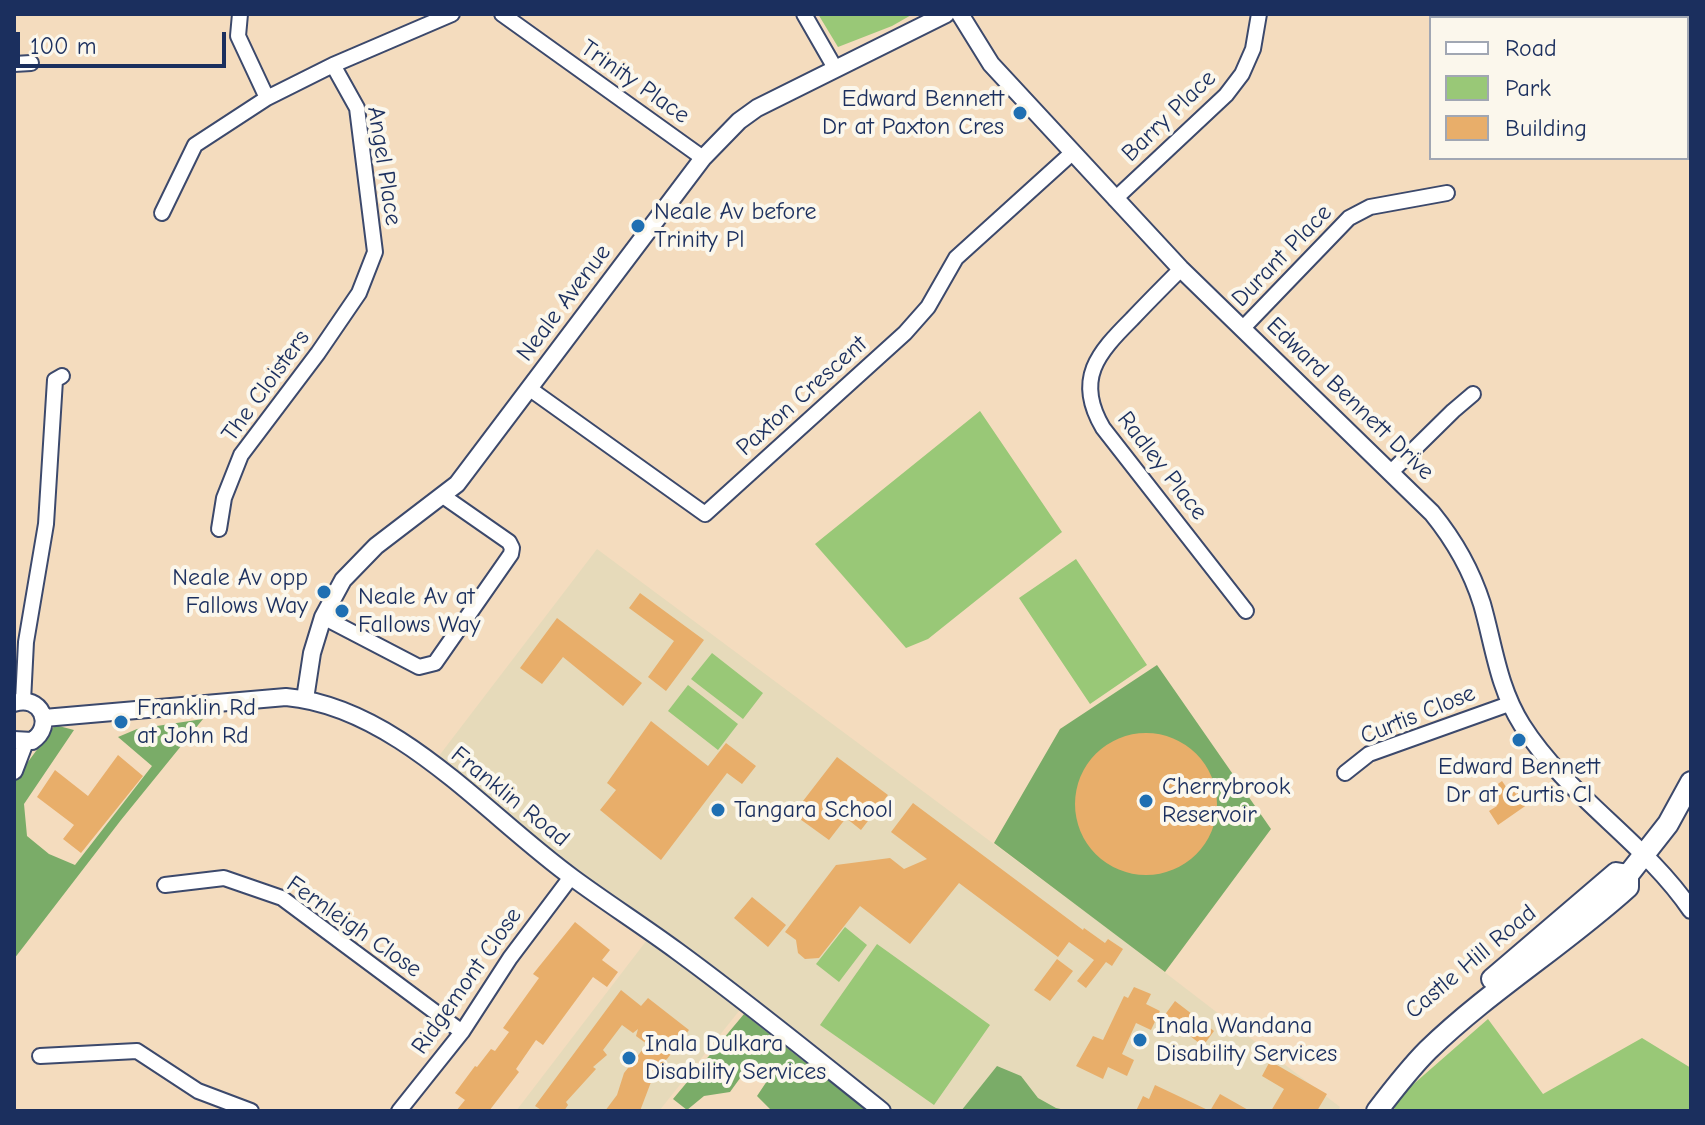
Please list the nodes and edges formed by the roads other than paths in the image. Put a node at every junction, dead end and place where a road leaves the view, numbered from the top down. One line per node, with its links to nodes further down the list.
1 (240, 14): 12 (street)
2 (452, 14): 10 (street)
3 (502, 14): 14 (street, Trinity Place)
4 (804, 14): 11 (street)
5 (946, 14): 11 (street, Neale Avenue)
6 (960, 14): 13 (street, Edward Bennett Drive)
7 (1259, 14): 16 (street, Barry Place)
8 (31, 63): 9 (street)
9 (14, 64)
10 (333, 65): 12 (street); 19 (street, Angel Place)
11 (835, 68): 14 (street, Neale Avenue)
12 (267, 98): 17 (street)
13 (1072, 153): 16 (street, Edward Bennett Drive); 22 (street, Paxton Crescent)
14 (703, 158): 22 (street, Neale Avenue)
15 (1447, 193): 20 (street, Durant Place)
16 (1115, 199): 18 (street, Edward Bennett Drive)
17 (162, 213)
18 (1181, 269): 20 (street, Edward Bennett Drive); 27 (street, Radley Place)
19 (341, 317): 26 (street, The Cloisters)
20 (1243, 328): 24 (street, Edward Bennett Drive)
21 (62, 376): 30 (street)
22 (530, 389): 25 (street, Neale Avenue)
23 (1473, 394): 24 (street)
24 (1391, 472): 31 (street, Edward Bennett Drive)
25 (443, 496): 28 (street, Neale Avenue); 28 (street)
26 (219, 529)
27 (1246, 611)
28 (323, 617): 29 (street, Neale Avenue)
29 (305, 699): 32 (street, Franklin Road); 39 (street, Franklin Road)
30 (18, 702): 32 (street)
31 (1509, 704): 35 (street, Curtis Close); 37 (street, Edward Bennett Drive)
32 (44, 718): 33 (street)
33 (19, 741): 34 (street)
34 (14, 771)
35 (1345, 773)
36 (1691, 782): 37 (main road, Castle Hill Road)
37 (1643, 856): 38 (main road, Castle Hill Road); 41 (street, Edward Bennett Drive)
38 (1628, 875): 47 (main road, Castle Hill Road); 48 (main road, Castle Hill Road)
39 (571, 877): 42 (street, Ridgemont Close); 46 (street, Franklin Road)
40 (165, 885): 42 (street, Fernleigh Close)
41 (1691, 910)
42 (462, 1032): 45 (street, Ridgemont Close)
43 (40, 1056): 44 (street)
44 (251, 1111)
45 (399, 1111)
46 (882, 1111)
47 (1361, 1111)
48 (1377, 1111)

